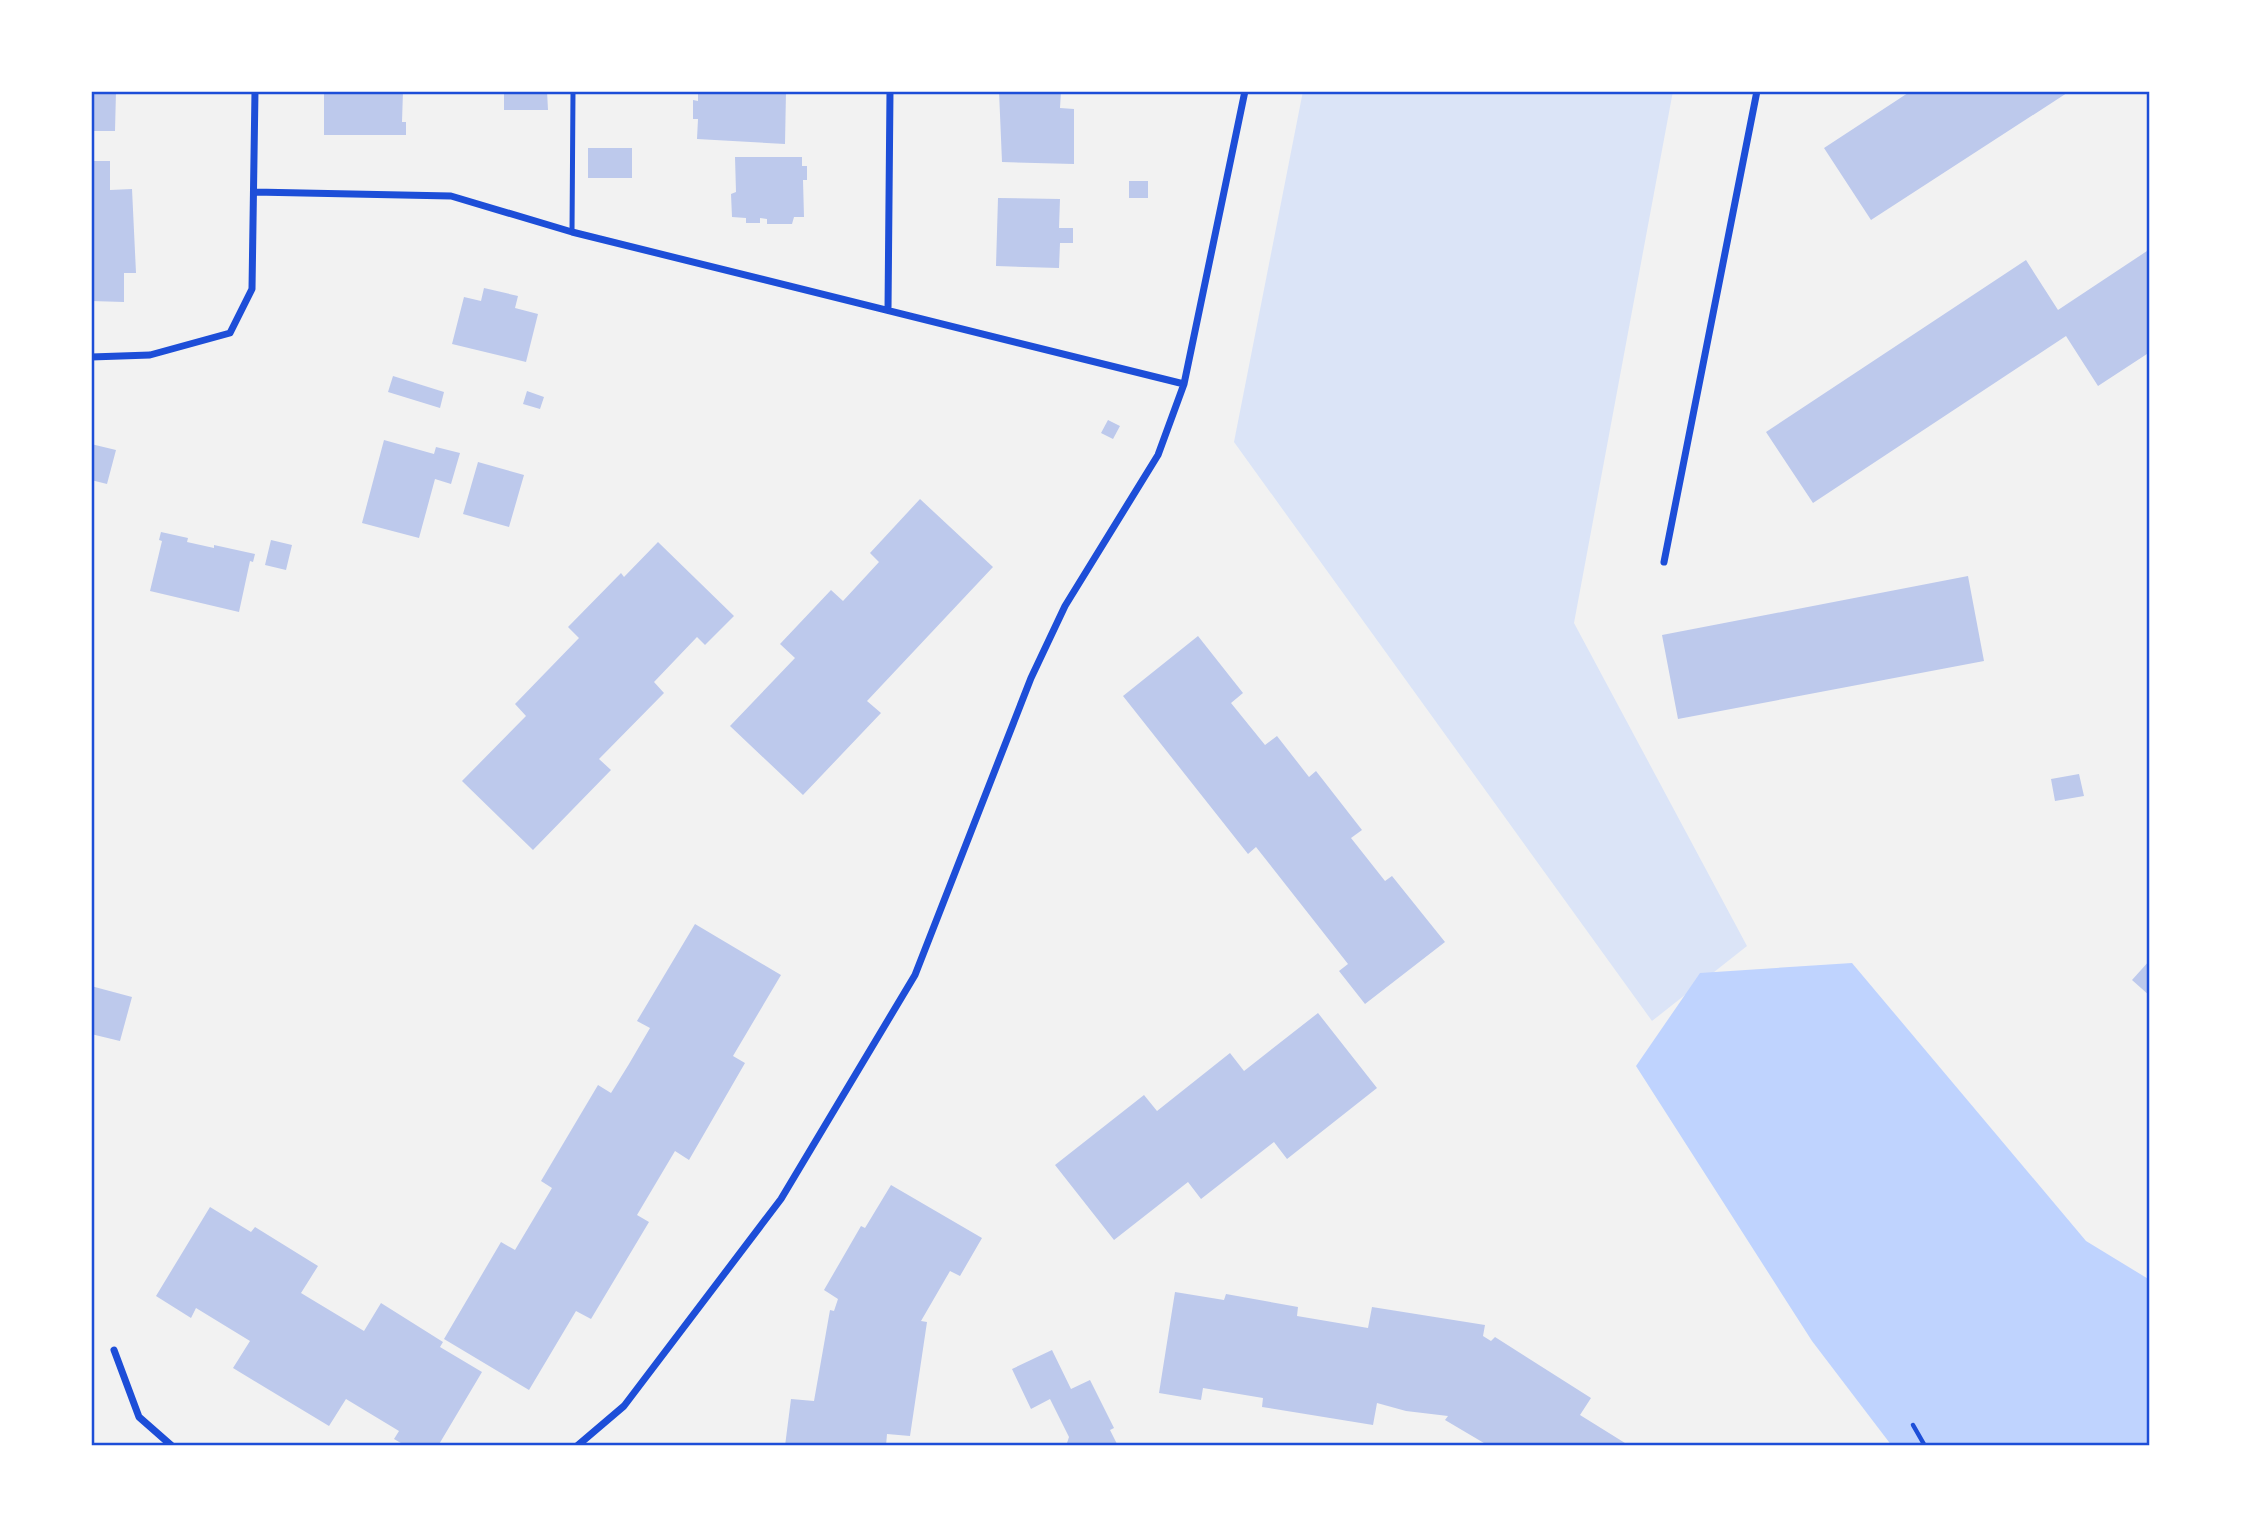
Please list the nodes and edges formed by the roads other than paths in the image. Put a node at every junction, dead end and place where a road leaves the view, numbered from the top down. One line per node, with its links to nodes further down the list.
1 (255, 91): 6 (street)
2 (573, 91): 7 (lane)
3 (890, 91): 8 (street)
4 (1245, 91): 10 (street)
5 (1757, 91): 11 (street)
6 (254, 191): 7 (street); 9 (street)
7 (572, 232): 8 (street)
8 (888, 310): 10 (street)
9 (91, 357)
10 (1184, 384): 14 (street)
11 (1664, 562)
12 (114, 1350): 13 (street)
13 (172, 1446)
14 (577, 1446)

